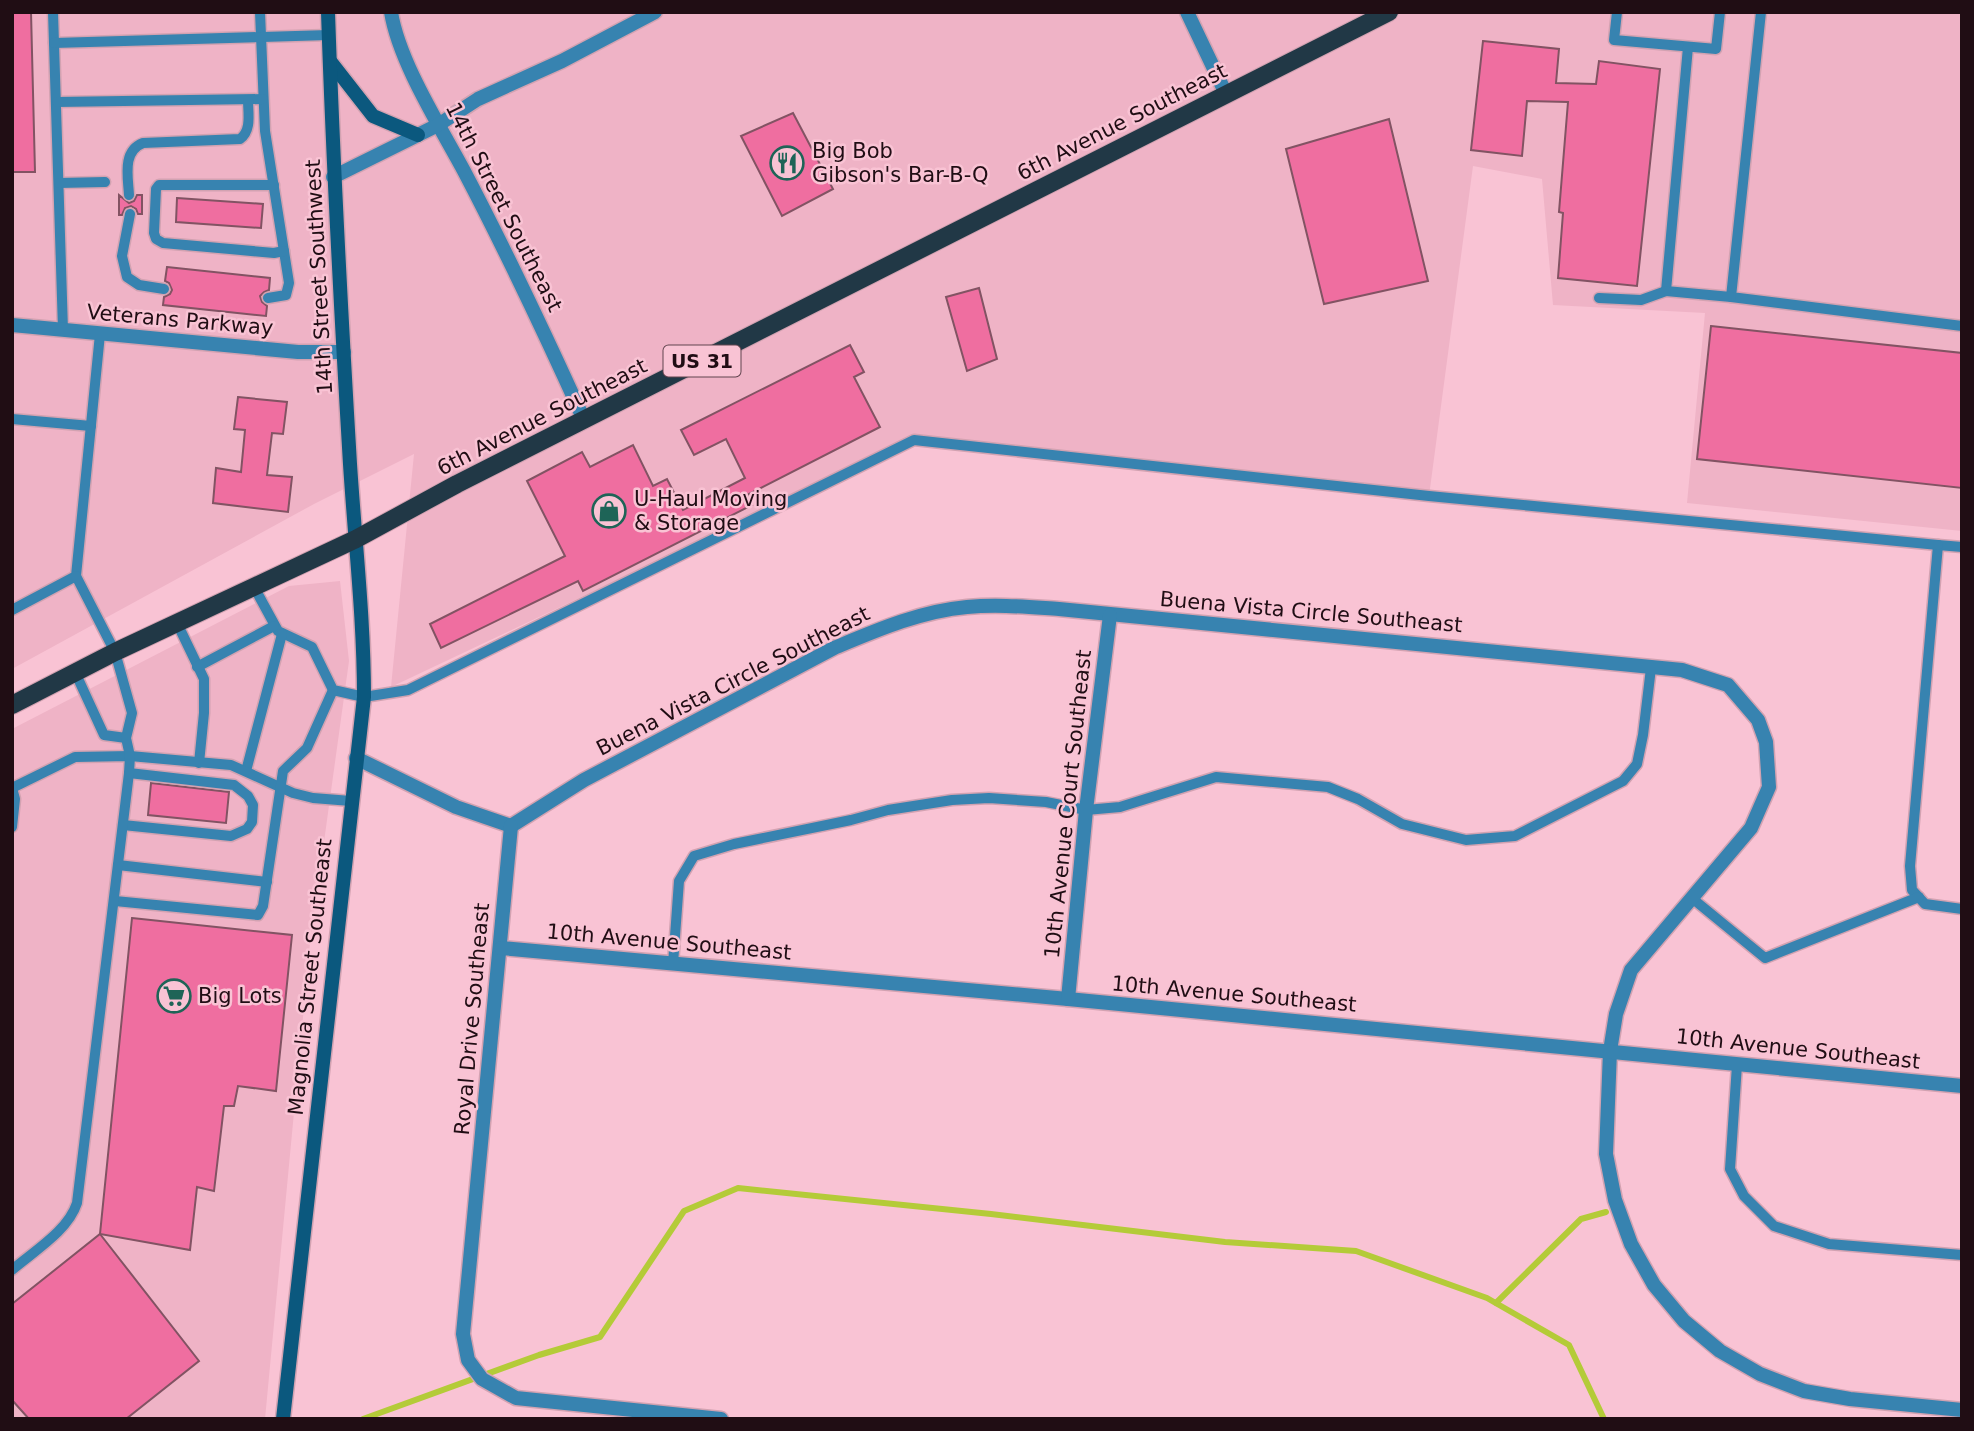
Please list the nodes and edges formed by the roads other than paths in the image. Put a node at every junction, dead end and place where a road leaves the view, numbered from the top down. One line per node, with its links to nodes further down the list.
1 (53, 12): 13 (lane)
2 (260, 12): 12 (lane)
3 (328, 12): 11 (street, 14th Street Southwest)
4 (391, 12): 20 (street, 14th Street Southeast)
5 (655, 12): 20 (street)
6 (1187, 12): 16 (street)
7 (1389, 12): 16 (main road, 6th Avenue Southeast / US 31)
8 (1617, 12): 14 (lane)
9 (1720, 12): 14 (lane)
10 (1761, 12): 31 (lane)
11 (329, 35): 12 (lane); 15 (street, 14th Street Southwest)
12 (261, 37): 13 (lane); 17 (lane)
13 (54, 43): 19 (lane)
14 (1688, 47): 30 (lane)
15 (330, 61): 21 (street); 22 (street, 14th Street Southwest)
16 (1226, 94): 40 (main road, 6th Avenue Southeast / US 31)
17 (263, 99): 18 (lane); 25 (lane)
18 (248, 100): 19 (lane); 26 (lane)
19 (57, 102): 24 (lane)
20 (438, 125): 21 (street); 40 (street, 14th Street Southeast)
21 (418, 135): 22 (street)
22 (333, 177): 38 (street, 14th Street Southwest)
23 (105, 182): 24 (lane)
24 (60, 183): 36 (lane)
25 (274, 185): 28 (lane); 28 (lane)
26 (129, 195)
27 (130, 214): 29 (lane)
28 (284, 251): 32 (lane)
29 (164, 289)
30 (1666, 291): 31 (lane); 33 (lane)
31 (1731, 297): 35 (lane)
32 (268, 298)
33 (1599, 298)
34 (12, 325): 36 (street, Veterans Parkway)
35 (1962, 326)
36 (63, 330): 37 (street, Veterans Parkway)
37 (100, 334): 38 (street, Veterans Parkway); 41 (lane)
38 (344, 352): 42 (street, 14th Street Southwest)
39 (12, 419): 41 (lane)
40 (584, 420): 42 (main road, 6th Avenue Southeast / US 31)
41 (91, 426): 45 (lane)
42 (356, 539): 46 (main road, 6th Avenue Southeast / US 31); 56 (street, Magnolia Street Southeast)
43 (1938, 545): 44 (lane); 56 (lane); 73 (lane)
44 (1962, 547)
45 (76, 576): 47 (lane); 51 (lane)
46 (254, 587): 49 (main road, 6th Avenue Southeast / US 31); 50 (lane)
47 (12, 610)
48 (1110, 615): 53 (street, Buena Vista Circle Southeast); 67 (street, 10th Avenue Court Southeast); 69 (street, Buena Vista Circle Southeast)
49 (177, 624): 51 (main road, 6th Avenue Southeast / US 31); 52 (lane)
50 (278, 630): 52 (lane); 55 (lane); 62 (lane)
51 (115, 652): 54 (main road, 6th Avenue Southeast / US 31); 58 (lane)
52 (197, 667): 61 (lane)
53 (1651, 668): 67 (lane); 74 (street, Buena Vista Circle Southeast)
54 (75, 672): 57 (main road, 6th Avenue Southeast / US 31); 58 (lane)
55 (333, 690): 56 (lane); 64 (lane)
56 (364, 697): 60 (street, Magnolia Street Southeast)
57 (12, 705)
58 (126, 738): 59 (lane)
59 (130, 756): 61 (lane); 63 (lane); 65 (lane)
60 (356, 758): 66 (street, Magnolia Street Southeast); 69 (street)
61 (199, 763): 62 (lane)
62 (246, 771): 64 (lane)
63 (130, 774): 68 (lane); 68 (lane)
64 (279, 786): 66 (lane); 72 (lane)
65 (12, 788): 70 (lane)
66 (351, 801): 86 (street, Magnolia Street Southeast)
67 (1086, 810): 78 (lane); 79 (street, 10th Avenue Court Southeast)
68 (123, 825): 71 (lane)
69 (511, 826): 77 (street, Royal Drive Southeast)
70 (12, 827)
71 (118, 866): 72 (lane); 75 (lane)
72 (267, 882): 75 (lane)
73 (1919, 897): 74 (lane); 76 (lane)
74 (1693, 899): 80 (street, Buena Vista Circle Southeast)
75 (115, 901): 84 (lane)
76 (1962, 909)
77 (501, 948): 78 (street, 10th Avenue Southeast); 87 (street, Royal Drive Southeast)
78 (673, 964): 79 (street, 10th Avenue Southeast)
79 (1068, 999): 80 (street, 10th Avenue Southeast)
80 (1610, 1051): 81 (street, 10th Avenue Southeast); 85 (street, Buena Vista Circle Southeast)
81 (1738, 1065): 82 (street, 10th Avenue Southeast); 83 (lane)
82 (1962, 1086)
83 (1962, 1255)
84 (12, 1270)
85 (1962, 1410)
86 (283, 1419)
87 (721, 1419)

